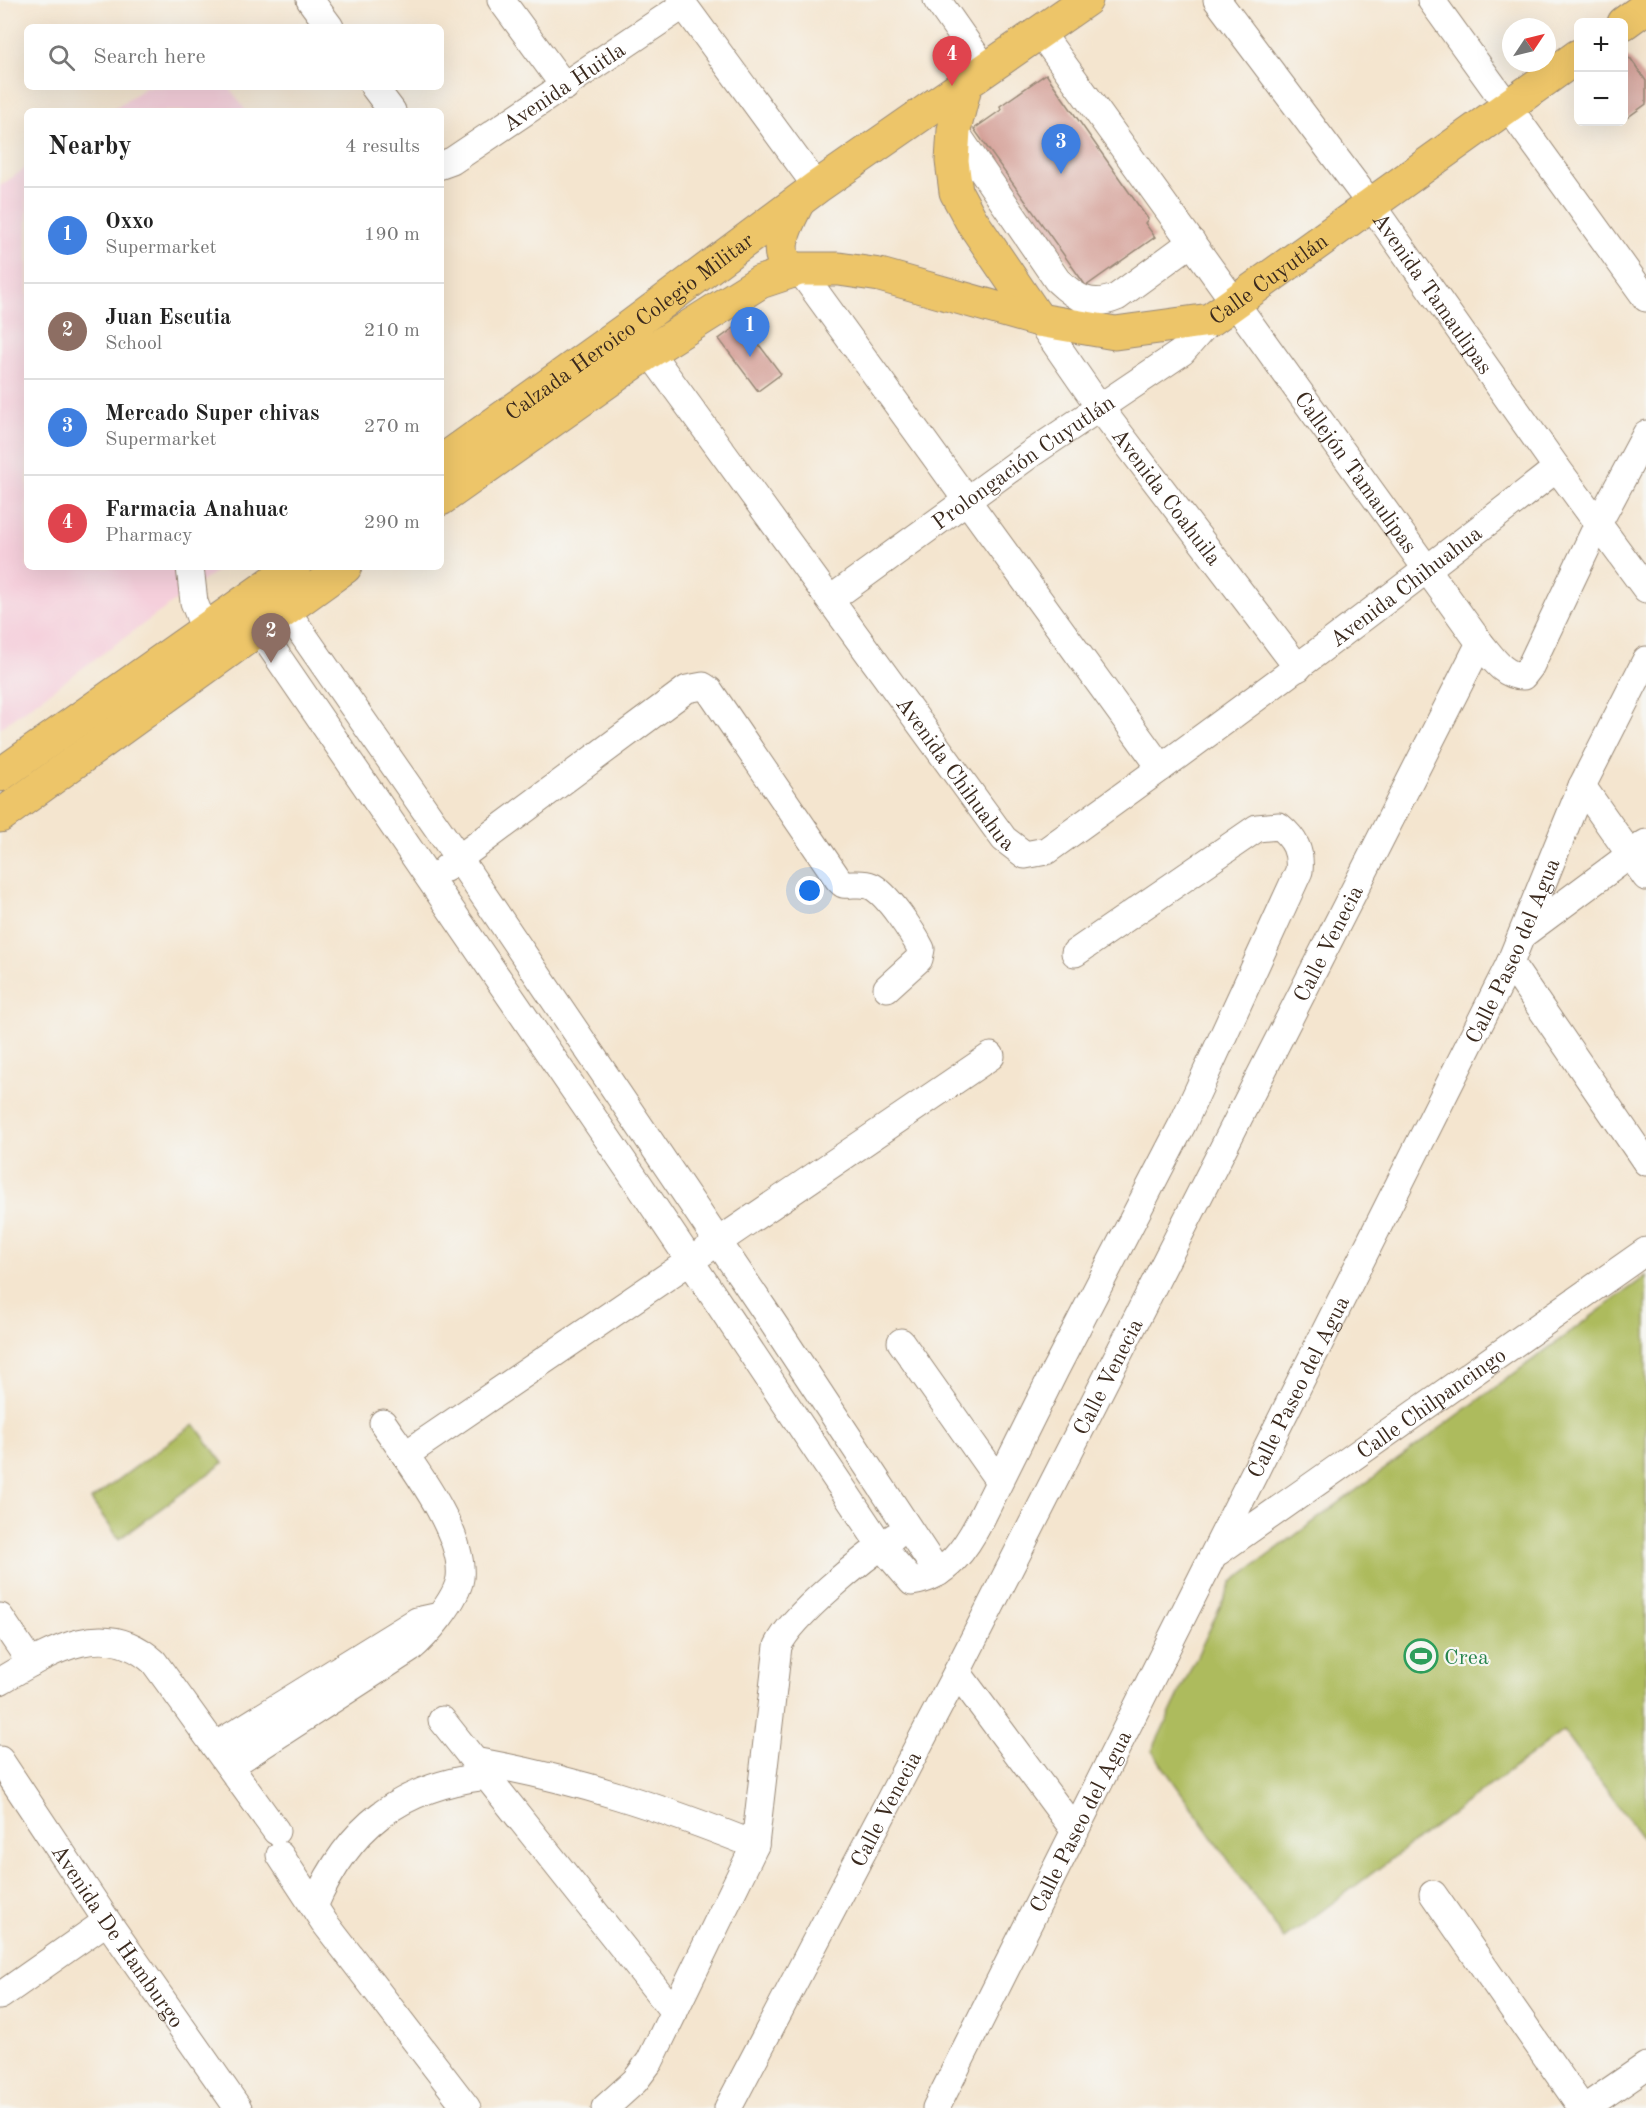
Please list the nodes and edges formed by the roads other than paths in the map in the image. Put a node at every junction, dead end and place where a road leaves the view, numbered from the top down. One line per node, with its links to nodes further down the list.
1 (310, 0): 11 (street)
2 (501, 0): 15 (street)
3 (937, 0): 14 (street)
4 (1086, 0): 12 (main road, Calzada Heroico Colegio Militar)
5 (1217, 0): 22 (street, Avenida Tamaulipas)
6 (1431, 0): 18 (street)
7 (1640, 0): 9 (main road)
8 (682, 3): 15 (street, Avenida Huitla); 21 (street)
9 (1646, 7): 10 (main road)
10 (1628, 20)
11 (328, 24)
12 (1040, 32): 14 (main road, Calzada Heroico Colegio Militar); 23 (street, Callejón Tamaulipas)
13 (1574, 59): 18 (main road, Calle Cuyutlán)
14 (976, 76): 19 (main road); 21 (main road, Calzada Heroico Colegio Militar)
15 (565, 87): 20 (street, Avenida Huitla)
16 (376, 90): 17 (street)
17 (390, 108)
18 (1508, 108): 22 (main road, Calle Cuyutlán); 25 (street)
19 (954, 130): 23 (street); 27 (main road)
20 (444, 164)
21 (808, 194): 24 (main road); 28 (main road, Calzada Heroico Colegio Militar)
22 (1372, 206): 26 (main road, Calle Cuyutlán); 32 (street, Avenida Tamaulipas)
23 (1192, 242): 26 (street, Callejón Tamaulipas)
24 (796, 270): 27 (main road, Calle Cuyutlán); 28 (main road, Calzada Heroico Colegio Militar); 34 (street)
25 (1646, 298)
26 (1223, 311): 27 (main road, Calle Cuyutlán); 29 (street, Prolongación Cuyutlán); 38 (street, Callejón Tamaulipas)
27 (1039, 320): 29 (street, Avenida Coahuila)
28 (640, 339): 31 (main road, Calzada Heroico Colegio Militar); 33 (main road, Calzada Heroico Colegio Militar); 41 (street, Avenida Chihuahua)
29 (1100, 408): 34 (street, Prolongación Cuyutlán); 47 (street, Avenida Coahuila)
30 (1646, 434): 35 (street, Callejón Tamaulipas)
31 (444, 460)
32 (1557, 468): 35 (street, Avenida Tamaulipas); 38 (street, Avenida Chihuahua)
33 (444, 497)
34 (967, 501): 41 (street, Prolongación Cuyutlán); 49 (street)
35 (1598, 524): 40 (street, Avenida Tamaulipas); 44 (street, Callejón Tamaulipas)
36 (190, 570): 43 (street)
37 (336, 570): 39 (main road)
38 (1428, 570): 44 (street, Callejón Tamaulipas); 47 (street, Avenida Chihuahua)
39 (283, 587): 42 (main road); 46 (street)
40 (1646, 588)
41 (831, 599): 49 (street, Avenida Chihuahua)
42 (250, 616): 43 (main road); 48 (street); 52 (main road)
43 (205, 630): 50 (main road)
44 (1480, 643): 84 (street, Calle Venecia)
45 (1646, 660): 51 (street, Calle Paseo del Agua)
46 (323, 662): 48 (street); 54 (street)
47 (1298, 668): 49 (street, Avenida Chihuahua)
48 (295, 682): 56 (street)
49 (1161, 768)
50 (0, 775)
51 (1582, 786): 53 (street); 57 (street, Calle Paseo del Agua)
52 (0, 816)
53 (1638, 849): 55 (street); 57 (street)
54 (459, 859): 56 (street); 58 (street); 62 (street)
55 (1646, 877)
56 (430, 879): 61 (street)
57 (1521, 936): 60 (street, Calle Paseo del Agua)
58 (518, 947): 61 (street); 64 (street)
59 (1075, 953): 77 (street)
60 (1510, 963): 66 (street); 80 (street, Calle Paseo del Agua)
61 (489, 965): 65 (street)
62 (887, 988)
63 (991, 1056): 69 (street)
64 (601, 1070): 65 (street); 67 (street)
65 (574, 1090): 68 (street)
66 (1646, 1162)
67 (666, 1166): 68 (street); 69 (street)
68 (640, 1186): 71 (street)
69 (717, 1241): 71 (street); 72 (street)
70 (1646, 1251): 80 (street, Calle Chilpancingo)
71 (689, 1259): 73 (street); 76 (street)
72 (769, 1317): 73 (street); 78 (street)
73 (741, 1336): 79 (street)
74 (901, 1342): 77 (street)
75 (383, 1423): 76 (street)
76 (405, 1455): 87 (street)
77 (999, 1481): 81 (street)
78 (908, 1527): 79 (street); 81 (street)
79 (881, 1546): 81 (street); 91 (street)
80 (1214, 1555): 90 (street, Calle Paseo del Agua)
81 (938, 1573)
82 (0, 1617): 83 (street)
83 (31, 1663): 85 (street); 87 (street)
84 (957, 1672): 90 (street); 101 (street, Calle Venecia)
85 (0, 1681)
86 (442, 1720): 89 (street)
87 (223, 1756): 93 (street)
88 (0, 1760): 94 (street, Avenida De Hamburgo)
89 (480, 1768): 91 (street); 93 (street); 96 (street)
90 (1075, 1831): 102 (street, Calle Paseo del Agua)
91 (755, 1845): 96 (street)
92 (1433, 1894): 103 (street)
93 (314, 1906): 99 (street)
94 (106, 1921): 95 (street); 98 (street, Avenida De Hamburgo)
95 (0, 1996)
96 (674, 2012): 100 (street)
97 (1646, 2066): 103 (street)
98 (237, 2108)
99 (466, 2108)
100 (605, 2108)
101 (728, 2108)
102 (936, 2108)
103 (1584, 2108)

